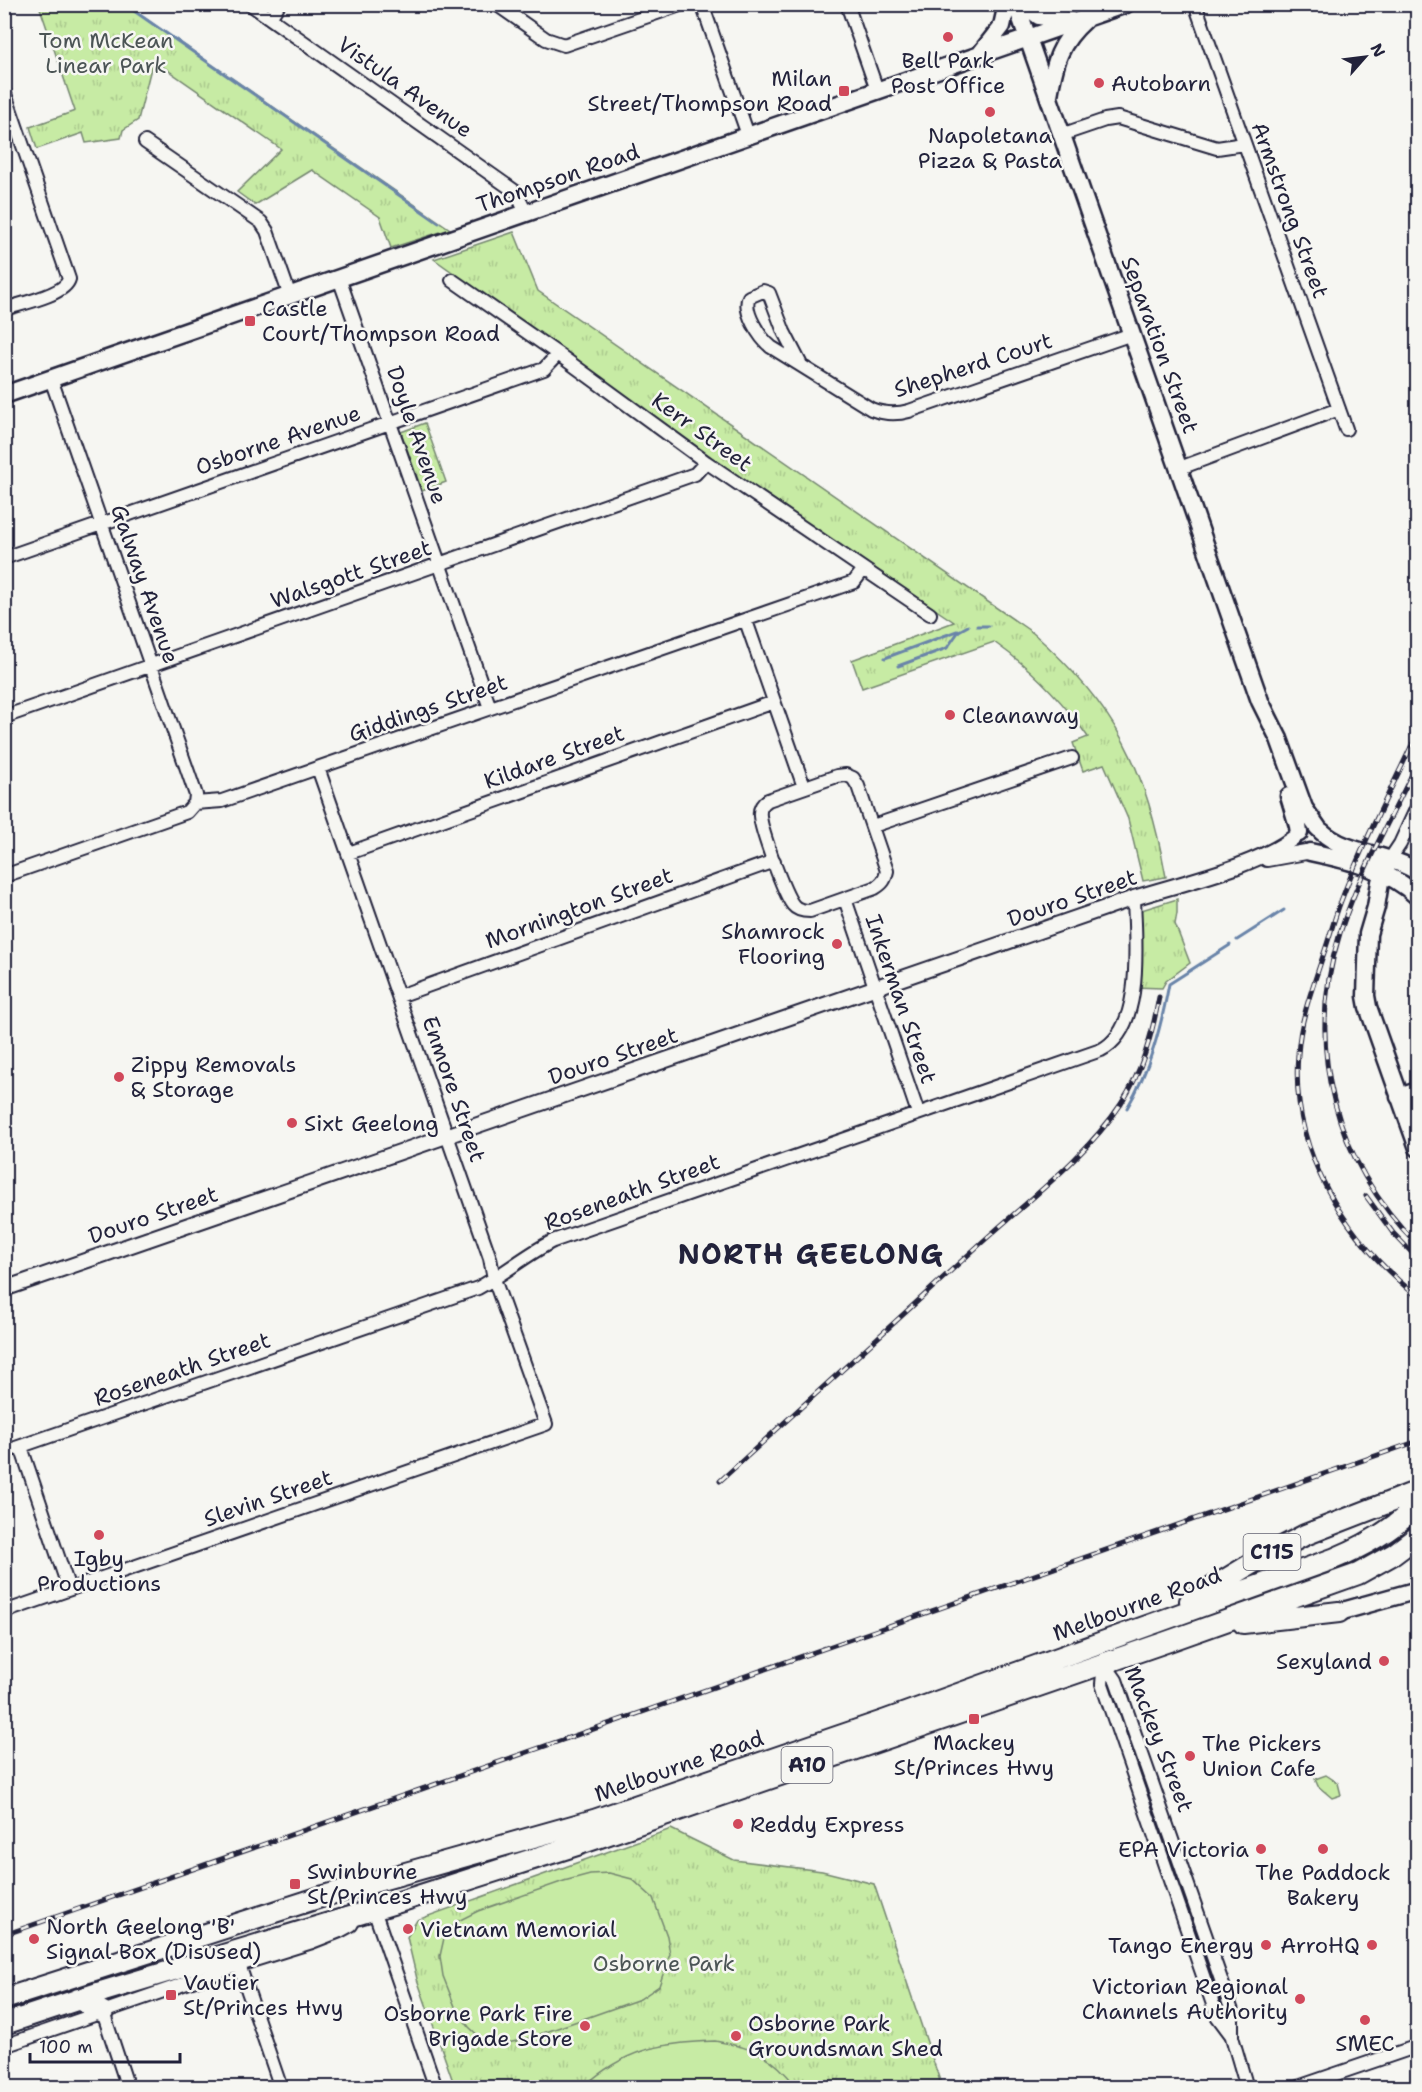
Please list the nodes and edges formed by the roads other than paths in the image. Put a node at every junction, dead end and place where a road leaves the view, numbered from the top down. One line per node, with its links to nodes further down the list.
1 (250, 4): 12 (street, Vistula Avenue)
2 (279, 4): 12 (street)
3 (496, 4): 4 (street)
4 (683, 4)
5 (702, 4): 19 (street)
6 (847, 4): 16 (street)
7 (1007, 4): 15 (main road)
8 (1016, 4): 14 (main road, Separation Street)
9 (1023, 4): 13 (main road)
10 (1126, 4): 13 (main road, Thompson Road)
11 (1195, 4): 22 (street, Armstrong Street)
12 (270, 18): 23 (street, Vistula Avenue)
13 (1082, 20): 14 (main road, Thompson Road); 18 (main road)
14 (1027, 38): 15 (main road, Thompson Road); 18 (main road, Separation Street)
15 (980, 54): 16 (main road, Thompson Road)
16 (877, 90): 19 (main road, Thompson Road)
17 (4, 92): 27 (street)
18 (1049, 99): 20 (main road, Separation Street)
19 (748, 135): 23 (main road, Thompson Road)
20 (1062, 135): 22 (street); 28 (main road, Separation Street)
21 (145, 142): 26 (street)
22 (1245, 144): 33 (street, Armstrong Street)
23 (526, 213): 24 (main road, Thompson Road)
24 (339, 278): 26 (main road, Thompson Road); 34 (street, Doyle Avenue)
25 (452, 280): 29 (street, Kerr Street)
26 (290, 296): 31 (main road, Thompson Road)
27 (4, 309)
28 (1132, 334): 30 (street, Shepherd Court); 37 (main road, Separation Street)
29 (558, 354): 34 (street, Osborne Avenue); 36 (street, Kerr Street)
30 (801, 365): 30 (street, Shepherd Court)
31 (51, 379): 32 (main road, Thompson Road); 38 (street, Galway Avenue)
32 (4, 395)
33 (1339, 409): 35 (street, Armstrong Street); 37 (street)
34 (390, 423): 38 (street, Osborne Avenue); 40 (street, Doyle Avenue)
35 (1346, 429)
36 (706, 462): 40 (street, Walsgott Street); 41 (street, Kerr Street)
37 (1179, 468): 45 (main road, Separation Street)
38 (101, 524): 39 (street, Osborne Avenue); 44 (street, Galway Avenue)
39 (4, 558)
40 (440, 565): 44 (street, Walsgott Street); 47 (street, Doyle Avenue)
41 (863, 570): 42 (street, Kerr Street); 43 (street, Giddings Street)
42 (930, 614)
43 (746, 621): 46 (street); 47 (street, Giddings Street)
44 (151, 666): 48 (street, Walsgott Street); 52 (street, Galway Avenue)
45 (1260, 701): 55 (main road, Separation Street); 56 (main road, Separation Street)
46 (774, 702): 51 (street); 58 (street, Kildare Street)
47 (490, 708): 50 (street, Giddings Street)
48 (4, 717)
49 (1072, 758): 54 (street)
50 (318, 768): 52 (street, Giddings Street); 58 (street, Enmore Street)
51 (804, 787): 54 (street); 59 (street)
52 (195, 803): 63 (street, Giddings Street)
53 (1418, 805): 61 (street)
54 (873, 826): 66 (street)
55 (1320, 830): 56 (main road); 57 (main road); 61 (main road, Separation Street)
56 (1298, 834): 57 (main road); 60 (street, Douro Street)
57 (1308, 852): 60 (street, Douro Street); 61 (main road)
58 (349, 853): 68 (street, Enmore Street)
59 (774, 861): 66 (street); 68 (street, Mornington Street)
60 (1236, 866): 65 (street, Douro Street)
61 (1387, 867): 62 (main road); 64 (main road); 70 (main road)
62 (1418, 872)
63 (4, 876)
64 (1418, 897)
65 (1134, 898): 67 (street, Douro Street); 71 (street, Roseneath Street)
66 (845, 899): 67 (street, Inkerman Street)
67 (875, 987): 71 (street, Inkerman Street); 72 (street, Douro Street)
68 (399, 996): 72 (street, Enmore Street)
69 (1418, 1091): 70 (main road)
70 (1399, 1097): 73 (main road)
71 (918, 1113): 74 (street, Roseneath Street)
72 (448, 1137): 74 (street, Enmore Street); 75 (street, Douro Street)
73 (1418, 1148)
74 (495, 1279): 76 (street, Enmore Street); 77 (street, Roseneath Street)
75 (4, 1289)
76 (546, 1424): 82 (street, Slevin Street)
77 (21, 1447): 78 (street, Roseneath Street); 82 (street)
78 (4, 1452)
79 (1418, 1491): 87 (highway, C115)
80 (1418, 1505): 87 (highway, Melbourne Road / A10)
81 (1418, 1536): 86 (highway, Melbourne Road / A10)
82 (69, 1589): 84 (street, Slevin Street)
83 (1418, 1590): 85 (main road)
84 (4, 1612)
85 (1339, 1612): 86 (highway)
86 (1207, 1627): 89 (highway, Melbourne Road / A10)
87 (1134, 1630): 88 (highway, Melbourne Road / A10)
88 (1098, 1643): 89 (highway, Mackey Street); 92 (highway, Melbourne Road / A10)
89 (1104, 1663): 90 (street, Mackey Street); 91 (street, Mackey Street); 93 (highway, Melbourne Road / A10)
90 (1141, 1754): 91 (street); 102 (street, Mackey Street)
91 (1128, 1759): 102 (street, Mackey Street)
92 (365, 1884): 93 (street); 97 (highway, Melbourne Road / A10)
93 (365, 1912): 94 (street); 95 (highway, Melbourne Road / A10); 107 (street)
94 (239, 1965): 99 (street); 106 (street)
95 (104, 1991): 96 (highway, Melbourne Road / A10); 97 (highway)
96 (78, 1999): 98 (highway, Melbourne Road / A10); 99 (highway)
97 (4, 2000)
98 (58, 2006): 100 (highway, Melbourne Road / A10); 101 (highway)
99 (103, 2012): 103 (street); 105 (street)
100 (4, 2024)
101 (4, 2031)
102 (1232, 2037): 108 (street, Mackey Street)
103 (4, 2046)
104 (1418, 2046): 109 (street)
105 (128, 2088)
106 (281, 2088)
107 (436, 2088)
108 (1247, 2088)
109 (1295, 2088)

